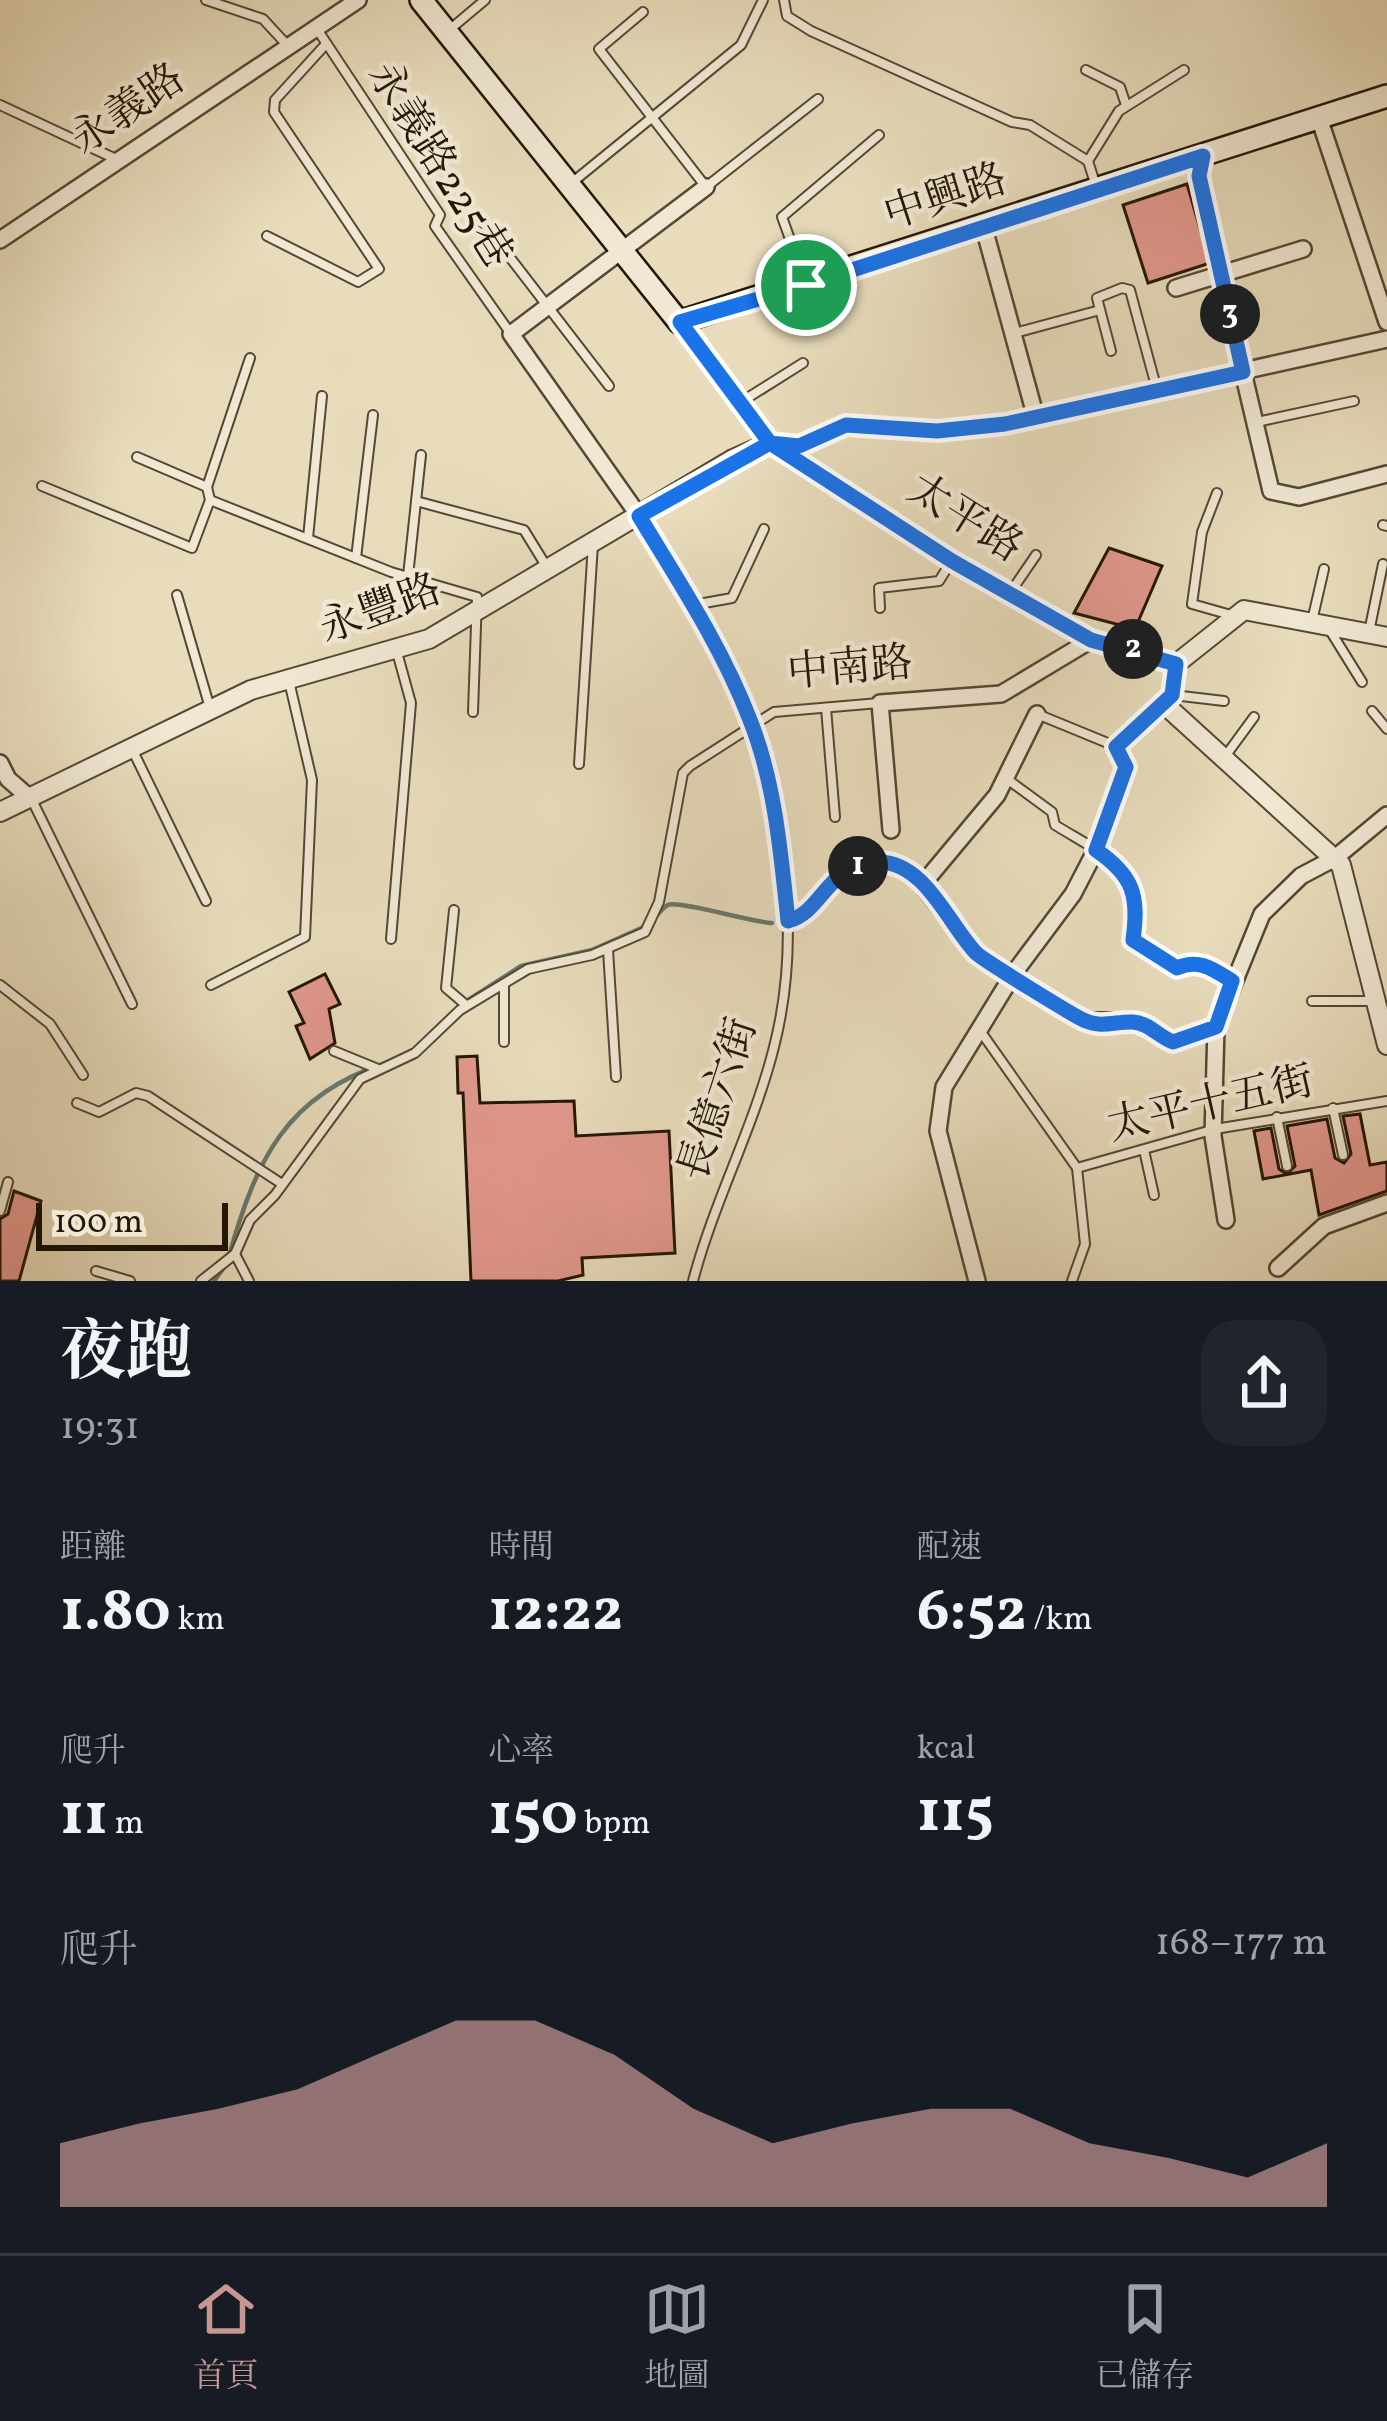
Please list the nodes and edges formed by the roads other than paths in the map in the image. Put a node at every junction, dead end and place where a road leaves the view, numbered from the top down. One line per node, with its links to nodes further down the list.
1 (206, 0): 11 (lane)
2 (358, 0): 8 (street, 永義路)
3 (421, 0): 9 (main road, 太平路)
4 (485, 0): 9 (lane)
5 (763, 0): 18 (lane)
6 (784, 0): 23 (lane)
7 (643, 12): 18 (lane)
8 (316, 27): 10 (lane, 永義路225巷); 11 (street, 永義路)
9 (446, 32): 24 (main road, 太平路)
10 (326, 44): 29 (lane); 40 (lane, 永義路225巷)
11 (289, 47): 22 (street, 永義路)
12 (1086, 70): 17 (lane)
13 (1184, 70): 17 (lane)
14 (1387, 96): 19 (main road, 中興路)
15 (818, 99): 25 (lane)
16 (0, 105): 22 (lane)
17 (1126, 105): 23 (lane)
18 (651, 118): 24 (lane); 25 (lane)
19 (1319, 118): 21 (main road, 中興路); 39 (street)
20 (879, 135): 34 (lane)
21 (1203, 156): 26 (main road, 中興路); 33 (lane)
22 (120, 160): 30 (street, 永義路)
23 (1088, 161): 26 (lane)
24 (568, 186): 32 (main road, 太平路)
25 (706, 188): 32 (street)
26 (1097, 190): 28 (main road, 中興路)
27 (478, 216): 36 (lane)
28 (985, 228): 34 (main road, 中興路); 41 (street)
29 (267, 236)
30 (0, 241)
31 (1303, 250): 33 (street)
32 (623, 251): 36 (street); 38 (main road, 太平路)
33 (1220, 275): 35 (street); 46 (lane)
34 (806, 285): 38 (main road, 中興路)
35 (1177, 288)
36 (548, 306): 40 (street); 47 (lane)
37 (1100, 310): 41 (lane); 43 (lane); 48 (lane)
38 (680, 322): 51 (street, 太平路)
39 (1387, 322)
40 (511, 334): 64 (street)
41 (1015, 334): 53 (street)
42 (1387, 339): 46 (street)
43 (1111, 351)
44 (250, 358): 60 (lane)
45 (803, 363): 51 (lane)
46 (1243, 372): 48 (street); 54 (street)
47 (609, 386)
48 (1157, 392): 53 (street)
49 (322, 396): 66 (lane)
50 (1354, 400): 54 (lane)
51 (740, 402): 55 (street, 太平路)
52 (374, 416): 69 (lane)
53 (1036, 418): 55 (street)
54 (1256, 422): 58 (street)
55 (770, 443): 64 (street, 永豐路); 70 (street, 太平路)
56 (421, 455): 63 (lane)
57 (137, 457): 60 (lane)
58 (1387, 474)
59 (42, 486): 62 (lane)
60 (207, 487): 62 (lane)
61 (1217, 493): 80 (lane)
62 (210, 500): 66 (lane)
63 (416, 501): 73 (lane); 74 (lane)
64 (639, 516): 67 (street, 永豐路); 77 (street)
65 (764, 529): 77 (lane)
66 (308, 538): 69 (lane)
67 (593, 543): 73 (street, 永豐路); 103 (lane)
68 (1036, 555): 76 (lane)
69 (356, 558): 74 (lane)
70 (952, 561): 76 (street, 太平路); 78 (lane)
71 (1383, 564): 82 (lane)
72 (1324, 569): 81 (lane)
73 (549, 570): 79 (street, 永豐路)
74 (408, 576): 79 (lane)
75 (177, 595): 91 (lane)
76 (1010, 595): 83 (street, 太平路)
77 (693, 605): 97 (lane, 長億六街)
78 (880, 608)
79 (479, 613): 84 (street, 永豐路); 94 (lane)
80 (1232, 615): 81 (street); 85 (street)
81 (1319, 624): 82 (street); 87 (lane)
82 (1378, 635)
83 (1091, 640): 85 (street, 太平路); 90 (street, 中南路)
84 (396, 651): 86 (street, 永豐路); 116 (lane)
85 (1176, 664): 88 (street)
86 (289, 680): 91 (street, 永豐路); 122 (lane)
87 (1362, 682)
88 (1167, 699): 89 (lane); 100 (street); 101 (street)
89 (1224, 701)
90 (880, 703): 92 (lane, 中南路); 109 (street)
91 (210, 708): 99 (street, 永豐路)
92 (826, 708): 97 (lane, 中南路); 108 (lane)
93 (1372, 711): 98 (lane)
94 (473, 712)
95 (1037, 713): 100 (lane); 104 (street)
96 (1254, 717): 101 (lane)
97 (751, 722): 115 (lane, 長億六街); 117 (lane, 中南路)
98 (1387, 729)
99 (132, 747): 105 (street, 永豐路); 113 (lane)
100 (1116, 747): 110 (street)
101 (1224, 758): 111 (street)
102 (0, 763): 105 (street)
103 (579, 764)
104 (1006, 778): 110 (lane); 112 (street)
105 (31, 799): 106 (street, 永豐路); 125 (lane)
106 (0, 812)
107 (1387, 815): 111 (street)
108 (836, 817)
109 (891, 830)
110 (1096, 850): 118 (street); 119 (lane)
111 (1335, 858): 119 (street); 123 (street)
112 (922, 885): 115 (lane); 118 (street)
113 (206, 902)
114 (454, 910): 126 (lane)
115 (788, 921): 156 (lane, 長億六街)
116 (391, 939)
117 (608, 950): 120 (lane, 中南路); 134 (lane)
118 (1014, 974): 127 (street); 128 (street)
119 (1232, 981): 127 (street)
120 (504, 982): 126 (lane, 中南路); 129 (lane)
121 (0, 985): 133 (lane)
122 (211, 985)
123 (1382, 996): 124 (lane); 130 (street)
124 (1312, 1001)
125 (132, 1004)
126 (466, 1006): 132 (lane, 中南路)
127 (1216, 1027): 139 (street)
128 (978, 1028): 143 (lane, 太平十五街); 157 (street)
129 (504, 1042)
130 (1387, 1045)
131 (334, 1052): 132 (lane)
132 (379, 1070): 145 (lane, 中南路)
133 (83, 1075)
134 (616, 1077)
135 (1387, 1101): 137 (lane, 太平十五街)
136 (77, 1103): 145 (lane)
137 (1333, 1108): 138 (lane, 太平十五街); 141 (lane)
138 (1276, 1117): 139 (lane, 太平十五街); 142 (lane)
139 (1215, 1129): 140 (lane, 太平十五街); 149 (street)
140 (1144, 1150): 143 (lane, 太平十五街); 146 (lane)
141 (1342, 1155)
142 (1287, 1166)
143 (1077, 1168): 158 (lane)
144 (8, 1182): 148 (lane)
145 (282, 1184): 150 (lane, 中南路)
146 (1154, 1195)
147 (1387, 1203): 151 (street)
148 (0, 1211)
149 (1226, 1220)
150 (235, 1254): 154 (lane, 中南路); 155 (lane)
151 (1278, 1268)
152 (96, 1271): 153 (lane)
153 (130, 1281)
154 (201, 1281)
155 (249, 1281)
156 (693, 1281)
157 (977, 1281)
158 (1072, 1281)

